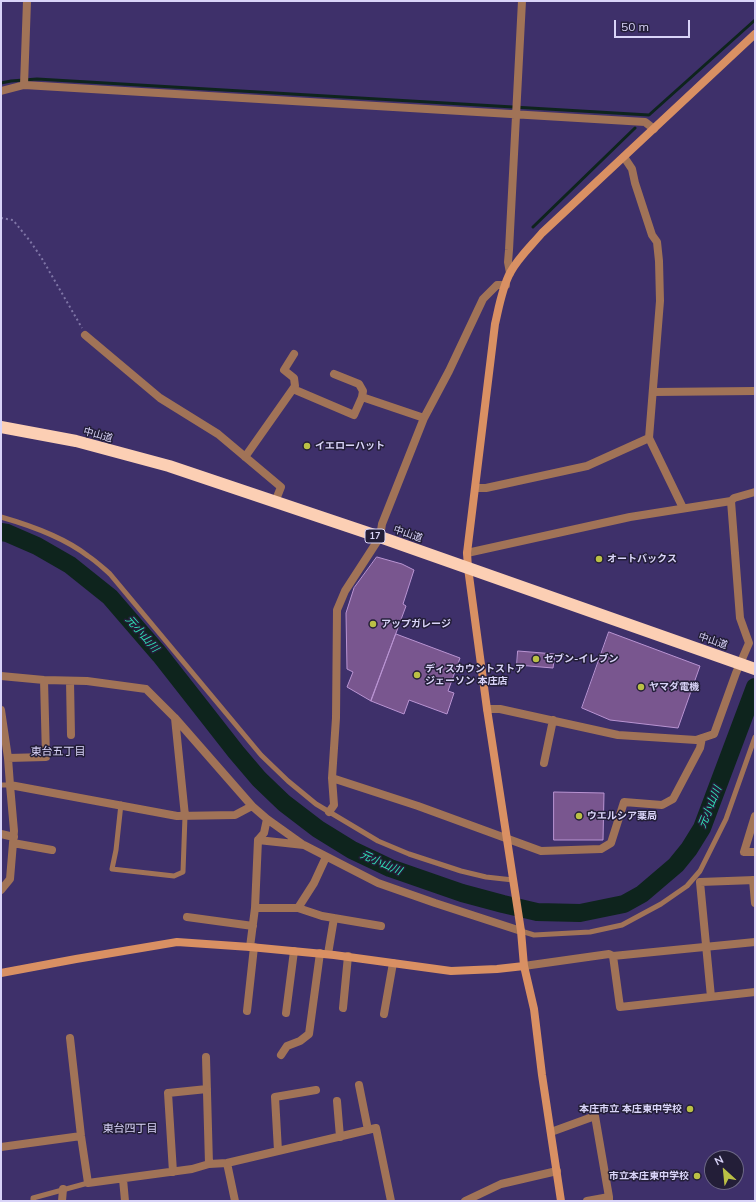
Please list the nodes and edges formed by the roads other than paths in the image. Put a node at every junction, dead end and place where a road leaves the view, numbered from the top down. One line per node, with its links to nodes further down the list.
1 (27, 1): 4 (street)
2 (522, 1): 6 (street)
3 (755, 34): 7 (street)
4 (24, 85): 5 (street); 6 (street)
5 (1, 90)
6 (516, 114): 7 (street); 9 (street)
7 (654, 129): 8 (street)
8 (624, 157): 9 (street); 16 (street)
9 (510, 273): 10 (street)
10 (506, 285): 18 (street); 22 (street)
11 (86, 335): 21 (street)
12 (294, 354): 14 (street)
13 (334, 374): 17 (street)
14 (293, 389): 17 (street); 21 (street)
15 (755, 391): 16 (street)
16 (653, 392): 20 (street)
17 (362, 397): 18 (street)
18 (424, 418): 28 (street)
19 (1, 427): 25 (highway, 中山道 / 17)
20 (649, 438): 22 (street); 26 (street)
21 (245, 457): 25 (street)
22 (476, 488): 29 (street)
23 (755, 492): 24 (street)
24 (731, 501): 26 (street); 31 (street)
25 (276, 502): 28 (highway, 中山道 / 17)
26 (683, 508): 29 (street)
27 (1, 517): 49 (lane)
28 (380, 537): 30 (highway, 中山道 / 17); 44 (street)
29 (467, 553): 30 (street)
30 (468, 568): 31 (highway, 中山道 / 17); 35 (street)
31 (746, 666): 41 (street)
32 (1, 676): 33 (street)
33 (44, 680): 34 (street); 42 (street)
34 (70, 681): 37 (street); 39 (street)
35 (487, 709): 38 (street); 54 (street)
36 (1, 710): 42 (street)
37 (175, 718): 48 (street); 50 (street)
38 (553, 720): 41 (street); 43 (street)
39 (71, 735)
40 (755, 737): 71 (lane)
41 (702, 738): 54 (street)
42 (8, 758): 46 (street)
43 (544, 763)
44 (332, 778): 49 (street); 54 (street)
45 (1, 784): 46 (lane)
46 (10, 785): 47 (street); 55 (street)
47 (121, 804): 50 (street); 50 (lane)
48 (252, 806): 50 (street); 52 (street)
49 (329, 812): 62 (lane)
50 (185, 816)
51 (755, 816): 59 (street)
52 (267, 819): 56 (street); 57 (street)
53 (1, 834): 55 (street)
54 (506, 838): 62 (street)
55 (14, 840): 58 (street); 63 (street)
56 (258, 840): 57 (street); 65 (street)
57 (304, 845): 60 (street)
58 (52, 850)
59 (755, 852)
60 (326, 857): 66 (street); 71 (street)
61 (754, 880): 64 (street); 74 (street)
62 (513, 883): 71 (street)
63 (2, 887)
64 (755, 903)
65 (255, 908): 66 (street); 69 (street)
66 (298, 908): 68 (street)
67 (187, 917): 69 (street)
68 (334, 918): 70 (street); 76 (street)
69 (253, 926): 73 (street)
70 (382, 926)
71 (520, 928): 80 (street)
72 (755, 942): 74 (street)
73 (252, 947): 75 (street); 81 (street); 85 (street)
74 (706, 947): 78 (street); 83 (street)
75 (294, 951): 76 (street); 86 (street)
76 (324, 954): 77 (street); 89 (street)
77 (348, 956): 79 (street); 84 (street)
78 (613, 956): 80 (street); 83 (street)
79 (393, 963): 80 (street); 87 (street)
80 (524, 966): 96 (street)
81 (1, 973)
82 (755, 992): 83 (street)
83 (711, 997)
84 (343, 1008)
85 (247, 1010)
86 (286, 1012)
87 (384, 1014)
88 (70, 1038): 97 (street)
89 (281, 1055)
90 (206, 1057): 92 (street)
91 (359, 1085): 95 (street)
92 (207, 1089): 102 (street); 104 (street)
93 (316, 1090): 100 (street)
94 (336, 1101): 98 (street)
95 (368, 1130): 98 (street); 113 (street)
96 (551, 1132): 103 (street); 108 (street)
97 (81, 1136): 99 (street); 106 (street)
98 (340, 1137): 100 (street)
99 (1, 1146)
100 (278, 1151): 101 (street)
101 (227, 1163): 102 (street); 112 (street)
102 (209, 1164): 104 (street)
103 (557, 1171): 114 (street); 115 (street)
104 (173, 1172): 105 (street)
105 (123, 1179): 106 (street); 111 (street)
106 (88, 1183): 107 (lane)
107 (63, 1189): 109 (lane); 110 (street)
108 (609, 1199): 116 (street)
109 (34, 1201)
110 (62, 1201)
111 (125, 1201)
112 (235, 1201)
113 (391, 1201)
114 (465, 1201)
115 (562, 1201)
116 (587, 1201)

